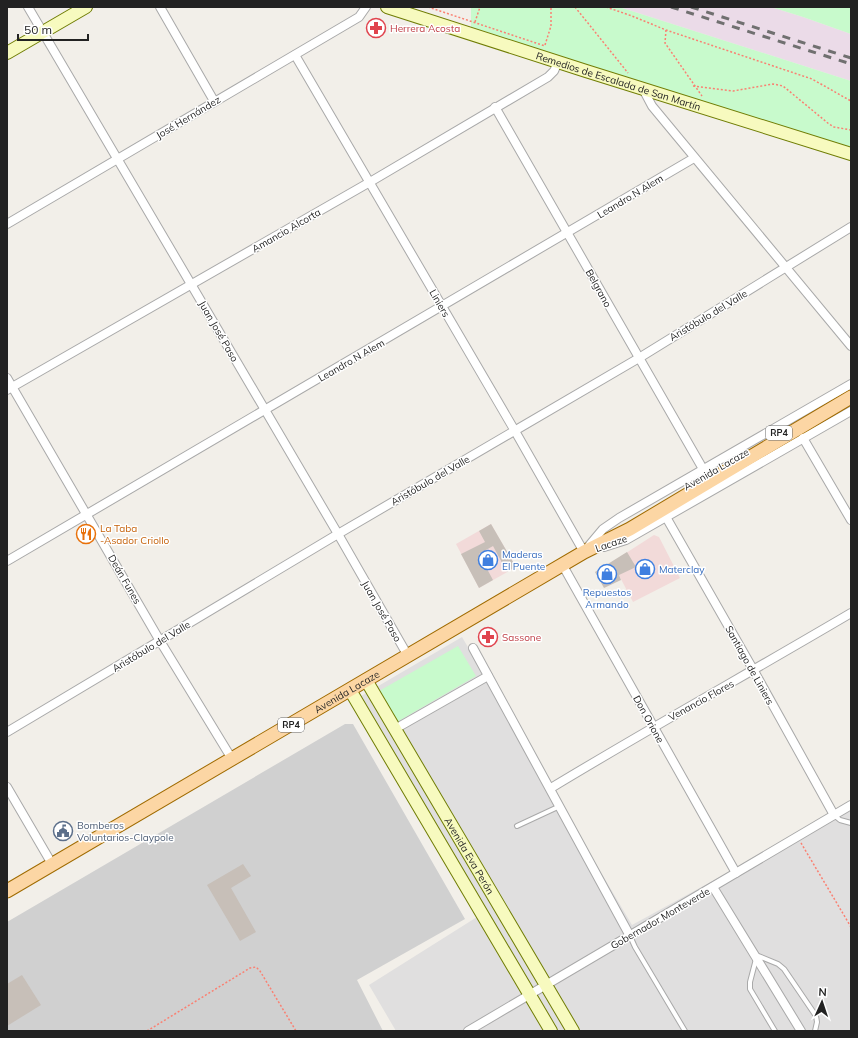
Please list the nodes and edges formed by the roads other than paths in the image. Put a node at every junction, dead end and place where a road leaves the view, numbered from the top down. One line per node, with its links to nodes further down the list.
1 (28, 7): 6 (street, Juan José Paso)
2 (86, 7): 6 (main road)
3 (160, 7): 11 (street)
4 (366, 7): 8 (street, José Hernández)
5 (387, 7): 9 (main road, Remedios de Escalada de San Martín)
6 (43, 32): 7 (main road); 15 (street, Juan José Paso)
7 (7, 53)
8 (295, 55): 11 (street, José Hernández); 16 (street, Liniers)
9 (558, 62): 10 (main road, Remedios de Escalada de San Martín); 12 (street, Amancio Alcorta)
10 (643, 89): 13 (main road, Remedios de Escalada de San Martín); 14 (street)
11 (214, 101): 15 (street, José Hernández)
12 (495, 107): 16 (street, Amancio Alcorta); 19 (street, Belgrano)
13 (851, 154)
14 (694, 158): 19 (street, Leandro N Alem); 20 (street)
15 (118, 159): 17 (street, José Hernández); 21 (street, Juan José Paso)
16 (370, 182): 21 (street, Amancio Alcorta); 22 (street, Liniers)
17 (7, 224)
18 (851, 227): 20 (street, Aristóbulo del Valle)
19 (569, 233): 22 (street, Leandro N Alem); 24 (street, Belgrano)
20 (785, 268): 23 (street); 24 (street, Aristóbulo del Valle)
21 (192, 284): 27 (street, Amancio Alcorta); 30 (street, Juan José Paso)
22 (442, 307): 30 (street, Leandro N Alem); 32 (street, Liniers)
23 (851, 346)
24 (639, 358): 32 (street, Aristóbulo del Valle); 34 (street, Belgrano)
25 (7, 378): 27 (street, Deán Funes)
26 (851, 384): 34 (street)
27 (10, 389): 35 (street, Deán Funes)
28 (851, 390): 34 (main road, Avenida Lacaze / RP4)
29 (851, 397): 34 (main road, Avenida Lacaze / RP4)
30 (266, 410): 35 (street, Leandro N Alem); 38 (street, Juan José Paso)
31 (851, 411): 33 (street, Lacaze)
32 (515, 431): 38 (street, Aristóbulo del Valle); 39 (street, Liniers)
33 (803, 438): 36 (street, Lacaze); 37 (street)
34 (706, 475): 39 (main road, Avenida Lacaze / RP4)
35 (87, 515): 40 (street, Leandro N Alem); 43 (street, Deán Funes)
36 (666, 517): 39 (street, Lacaze); 46 (street, Santiago de Liniers)
37 (851, 520)
38 (338, 534): 43 (street, Aristóbulo del Valle); 45 (street, Juan José Paso)
39 (584, 552): 41 (main road, Avenida Lacaze / RP4)
40 (7, 561)
41 (562, 564): 45 (main road, Avenida Lacaze / RP4); 50 (street, Don Orione)
42 (851, 613): 46 (street, Venancio Flores)
43 (160, 641): 52 (street, Aristóbulo del Valle); 53 (street, Deán Funes)
44 (473, 648): 47 (street)
45 (408, 656): 48 (main road, Avenida Lacaze / RP4)
46 (754, 671): 50 (street, Venancio Flores); 58 (street, Santiago de Liniers)
47 (488, 676): 51 (street); 55 (street)
48 (366, 680): 49 (main road, Avenida Lacaze / RP4); 51 (main road, Avenida Eva Perón)
49 (350, 690): 53 (main road, Avenida Lacaze / RP4); 68 (main road, Avenida Eva Perón)
50 (653, 727): 55 (street, Venancio Flores); 62 (street, Don Orione)
51 (395, 729): 67 (main road, Avenida Eva Perón)
52 (7, 732)
53 (232, 759): 61 (main road, Avenida Lacaze / RP4)
54 (7, 787): 61 (street)
55 (550, 788): 57 (street)
56 (851, 804): 58 (street, Gobernador Monteverde)
57 (560, 805): 60 (lane); 65 (street)
58 (834, 815): 59 (lane); 62 (street, Gobernador Monteverde)
59 (851, 823)
60 (517, 826)
61 (52, 864): 64 (main road, Avenida Lacaze / RP4)
62 (736, 873): 63 (street, Gobernador Monteverde)
63 (713, 887): 65 (street, Gobernador Monteverde); 66 (street)
64 (7, 892)
65 (630, 936): 67 (street, Gobernador Monteverde); 72 (lane)
66 (755, 956): 73 (lane); 74 (street); 75 (lane)
67 (546, 985): 68 (street, Gobernador Monteverde); 71 (main road, Avenida Eva Perón)
68 (530, 995): 69 (street, Gobernador Monteverde); 70 (main road, Avenida Eva Perón)
69 (468, 1031)
70 (551, 1031)
71 (573, 1031)
72 (685, 1031)
73 (775, 1031)
74 (800, 1031)
75 (814, 1031)

